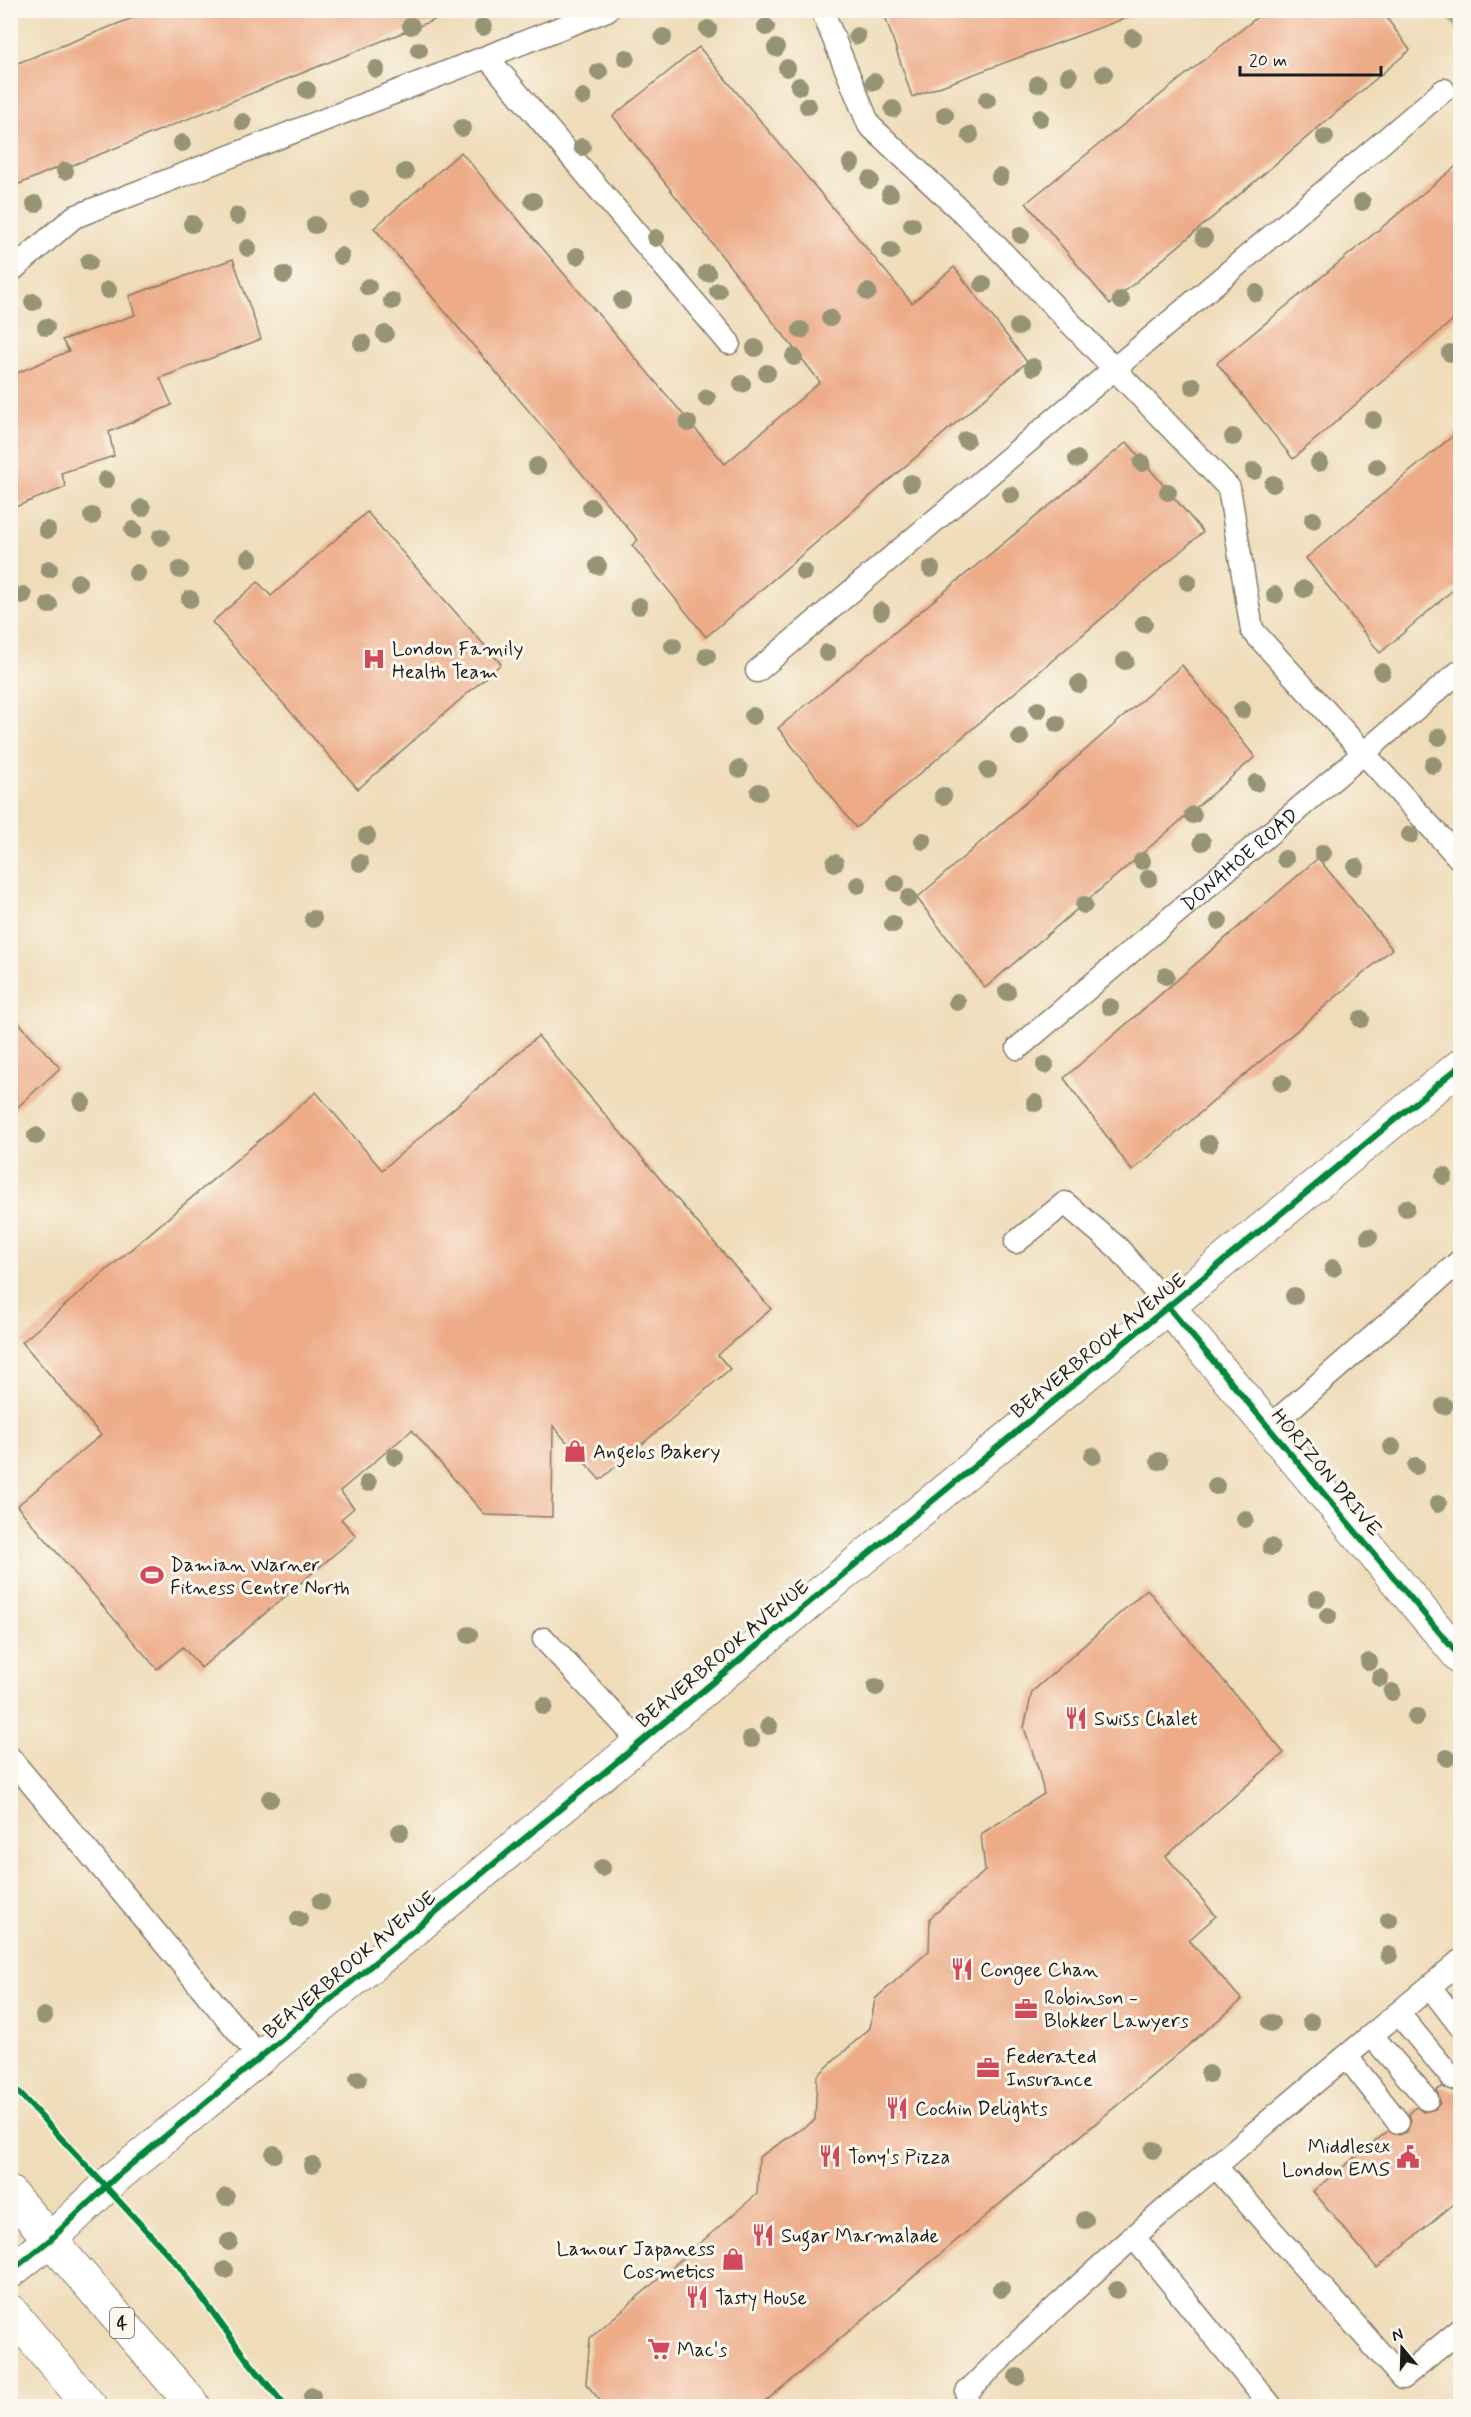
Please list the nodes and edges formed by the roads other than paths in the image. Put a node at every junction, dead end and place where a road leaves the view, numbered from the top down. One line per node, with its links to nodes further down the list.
1 (606, 10): 3 (lane)
2 (822, 10): 7 (lane)
3 (487, 57): 5 (lane); 6 (lane)
4 (1444, 90): 7 (lane)
5 (10, 272)
6 (729, 343)
7 (1114, 369): 8 (lane); 10 (lane)
8 (757, 670)
9 (1461, 671): 10 (lane, DONAHOE ROAD)
10 (1365, 754): 11 (lane); 12 (lane, DONAHOE ROAD)
11 (1461, 859)
12 (1018, 1048)
13 (1461, 1066): 16 (street, BEAVERBROOK AVENUE)
14 (1016, 1242): 16 (lane)
15 (1461, 1261): 17 (lane)
16 (1168, 1308): 17 (street, HORIZON DRIVE); 20 (street, BEAVERBROOK AVENUE)
17 (1268, 1428): 19 (street, HORIZON DRIVE)
18 (544, 1639): 20 (lane)
19 (1461, 1657)
20 (641, 1743): 28 (street, BEAVERBROOK AVENUE)
21 (10, 1758): 28 (lane)
22 (1461, 1961): 23 (lane)
23 (1430, 1987): 24 (lane); 25 (lane)
24 (1399, 2014): 26 (lane); 29 (lane)
25 (1461, 2026)
26 (1372, 2036): 27 (lane); 30 (lane)
27 (1347, 2057): 31 (lane); 32 (lane)
28 (261, 2059): 35 (street, BEAVERBROOK AVENUE)
29 (1452, 2078)
30 (1427, 2099)
31 (1398, 2122)
32 (1216, 2167): 34 (lane); 38 (lane)
33 (10, 2193): 35 (street, 4)
34 (1133, 2236): 41 (lane); 42 (lane)
35 (51, 2239): 36 (street, BEAVERBROOK AVENUE); 40 (street, 4)
36 (10, 2272)
37 (10, 2311): 39 (street)
38 (1461, 2330)
39 (90, 2406)
40 (194, 2406)
41 (968, 2406)
42 (1271, 2406)

